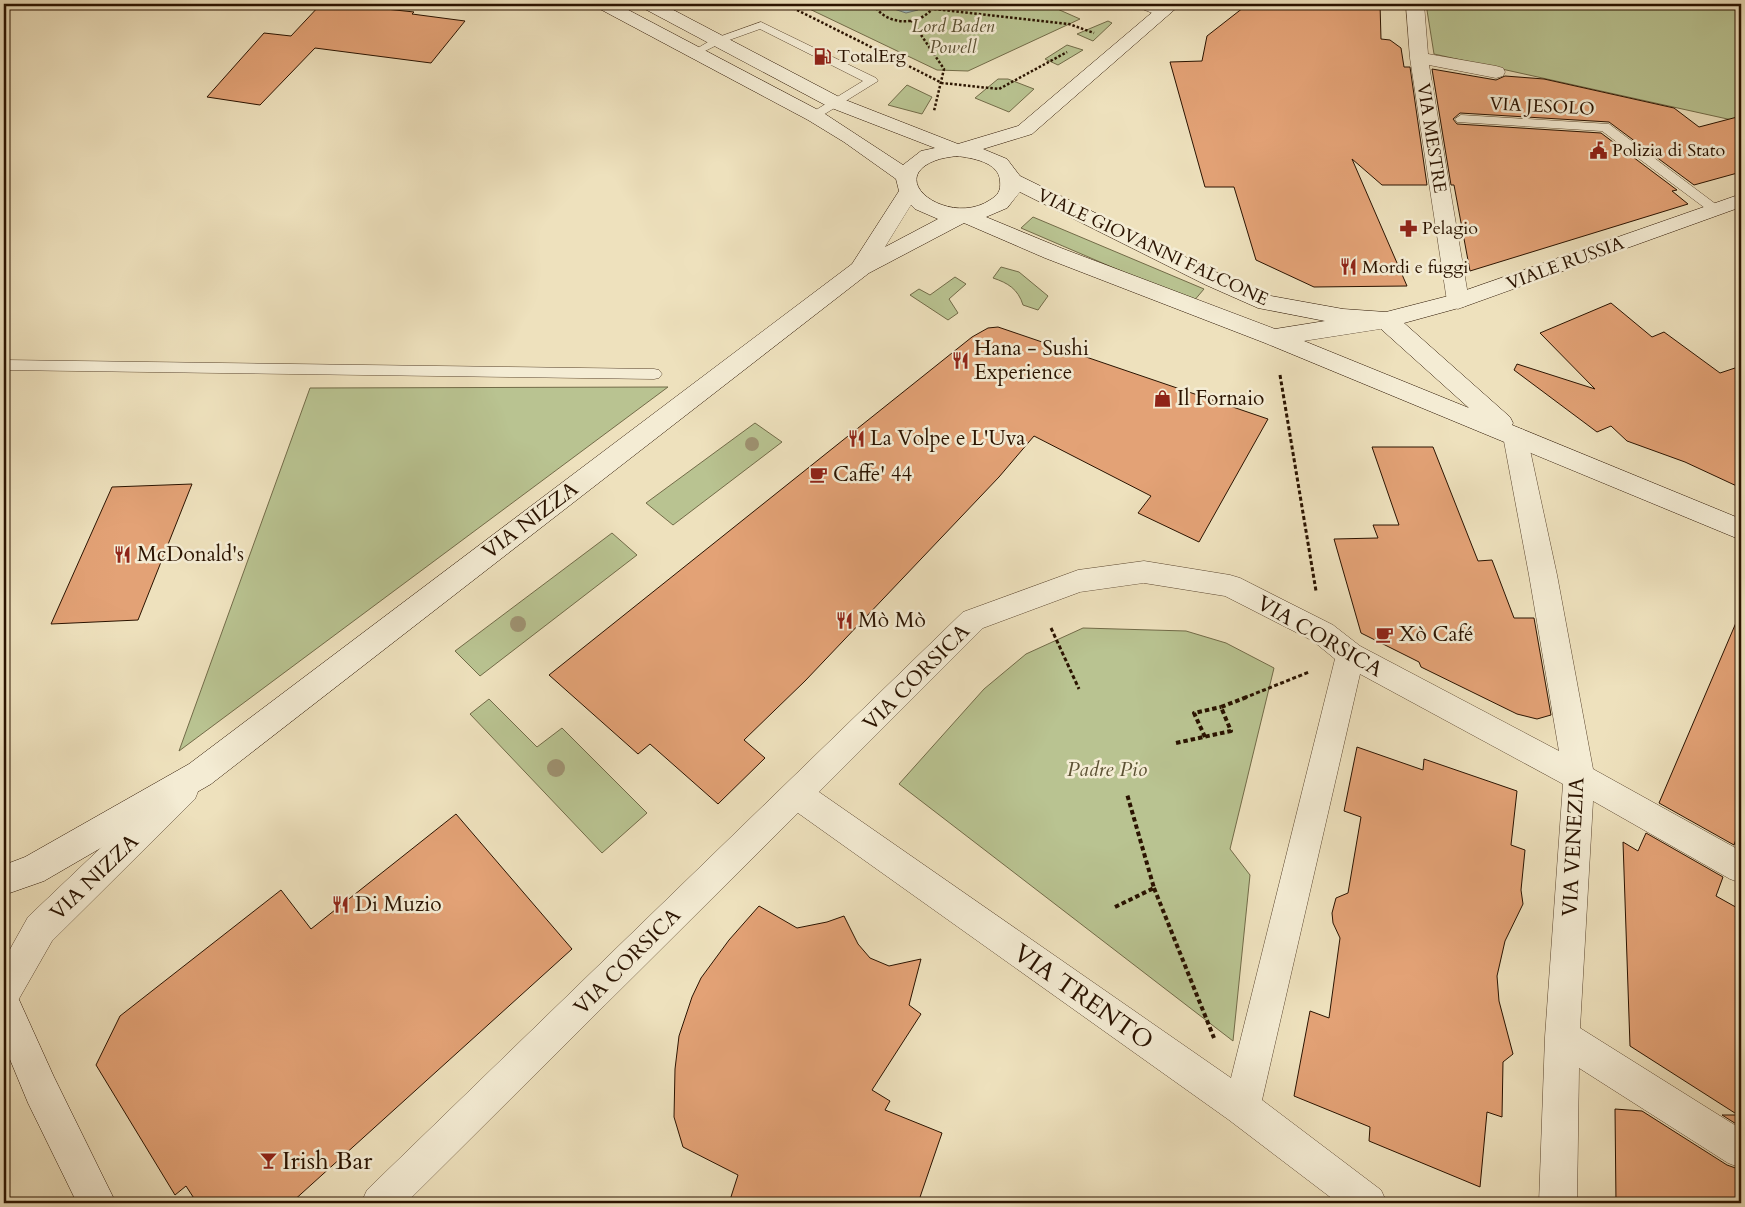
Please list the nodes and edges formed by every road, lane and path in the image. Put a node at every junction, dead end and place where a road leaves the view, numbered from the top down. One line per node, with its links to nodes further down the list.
1 (604, 4): 20 (main road)
2 (650, 4): 18 (main road)
3 (784, 4): 23 (path)
4 (874, 4): 14 (path)
5 (936, 4): 13 (path)
6 (998, 4): 11 (path)
7 (1007, 4): 11 (path)
8 (1023, 4): 11 (path)
9 (1139, 4): 12 (lane)
10 (1415, 4): 21 (main road, VIA MESTRE)
11 (1028, 7)
12 (1166, 8): 27 (main road)
13 (934, 9): 14 (path); 15 (path)
14 (911, 20): 23 (path)
15 (1069, 24)
16 (1098, 34): 17 (path)
17 (1090, 39)
18 (717, 41): 20 (lane); 24 (main road); 24 (lane)
19 (1074, 48): 23 (path)
20 (696, 52): 25 (main road)
21 (1419, 58): 22 (main road); 36 (main road, VIA MESTRE)
22 (1496, 72)
23 (942, 83): 28 (path)
24 (836, 103): 25 (lane); 28 (main road)
25 (815, 116): 31 (main road)
26 (1461, 119): 33 (lane, VIA JESOLO)
27 (1024, 130): 29 (main road); 30 (main road)
28 (930, 138): 29 (main road)
29 (957, 150): 30 (main road); 31 (main road)
30 (1011, 180): 34 (main road); 37 (main road, VIALE GIOVANNI FALCONE)
31 (908, 185): 34 (main road); 35 (main road, VIA NIZZA)
32 (1741, 200): 33 (main road, VIALE RUSSIA)
33 (1714, 208): 36 (main road, VIALE RUSSIA)
34 (963, 215): 35 (main road, VIA NIZZA); 38 (main road, VIALE GIOVANNI FALCONE)
35 (861, 268): 50 (main road, VIA NIZZA)
36 (1458, 301): 37 (main road, VIALE RUSSIA)
37 (1386, 320): 38 (main road, VIALE GIOVANNI FALCONE); 41 (main road, VIALE GIOVANNI FALCONE)
38 (1274, 337): 41 (main road, VIALE GIOVANNI FALCONE); 44 (path)
39 (4, 365): 40 (lane)
40 (654, 374)
41 (1515, 436): 42 (main road, VIALE GIOVANNI FALCONE); 51 (main road, VIA VENEZIA)
42 (1741, 530)
43 (1037, 597): 44 (main road, VIA CORSICA); 46 (path); 52 (main road, VIA CORSICA)
44 (1323, 633): 45 (main road, VIA CORSICA)
45 (1350, 655): 47 (path); 51 (main road, VIA CORSICA); 62 (main road)
46 (1079, 689)
47 (1221, 707): 48 (path); 48 (path)
48 (1205, 737): 49 (path)
49 (1176, 743)
50 (200, 774): 55 (main road, VIA NIZZA); 58 (main road, VIA NIZZA)
51 (1579, 777): 54 (main road, VIA CORSICA); 60 (main road, VIA VENEZIA)
52 (796, 794): 62 (main road, VIA TRENTO); 65 (main road, VIA CORSICA)
53 (1127, 794): 56 (path)
54 (1741, 868)
55 (4, 880)
56 (1154, 888): 57 (path); 61 (path)
57 (1115, 907)
58 (4, 992)
59 (4, 1006): 64 (main road)
60 (1562, 1037): 63 (main road); 67 (main road, VIA VENEZIA)
61 (1216, 1043)
62 (1242, 1107): 66 (main road, VIA TRENTO)
63 (1741, 1150)
64 (97, 1203)
65 (380, 1203)
66 (1368, 1203)
67 (1558, 1203)

